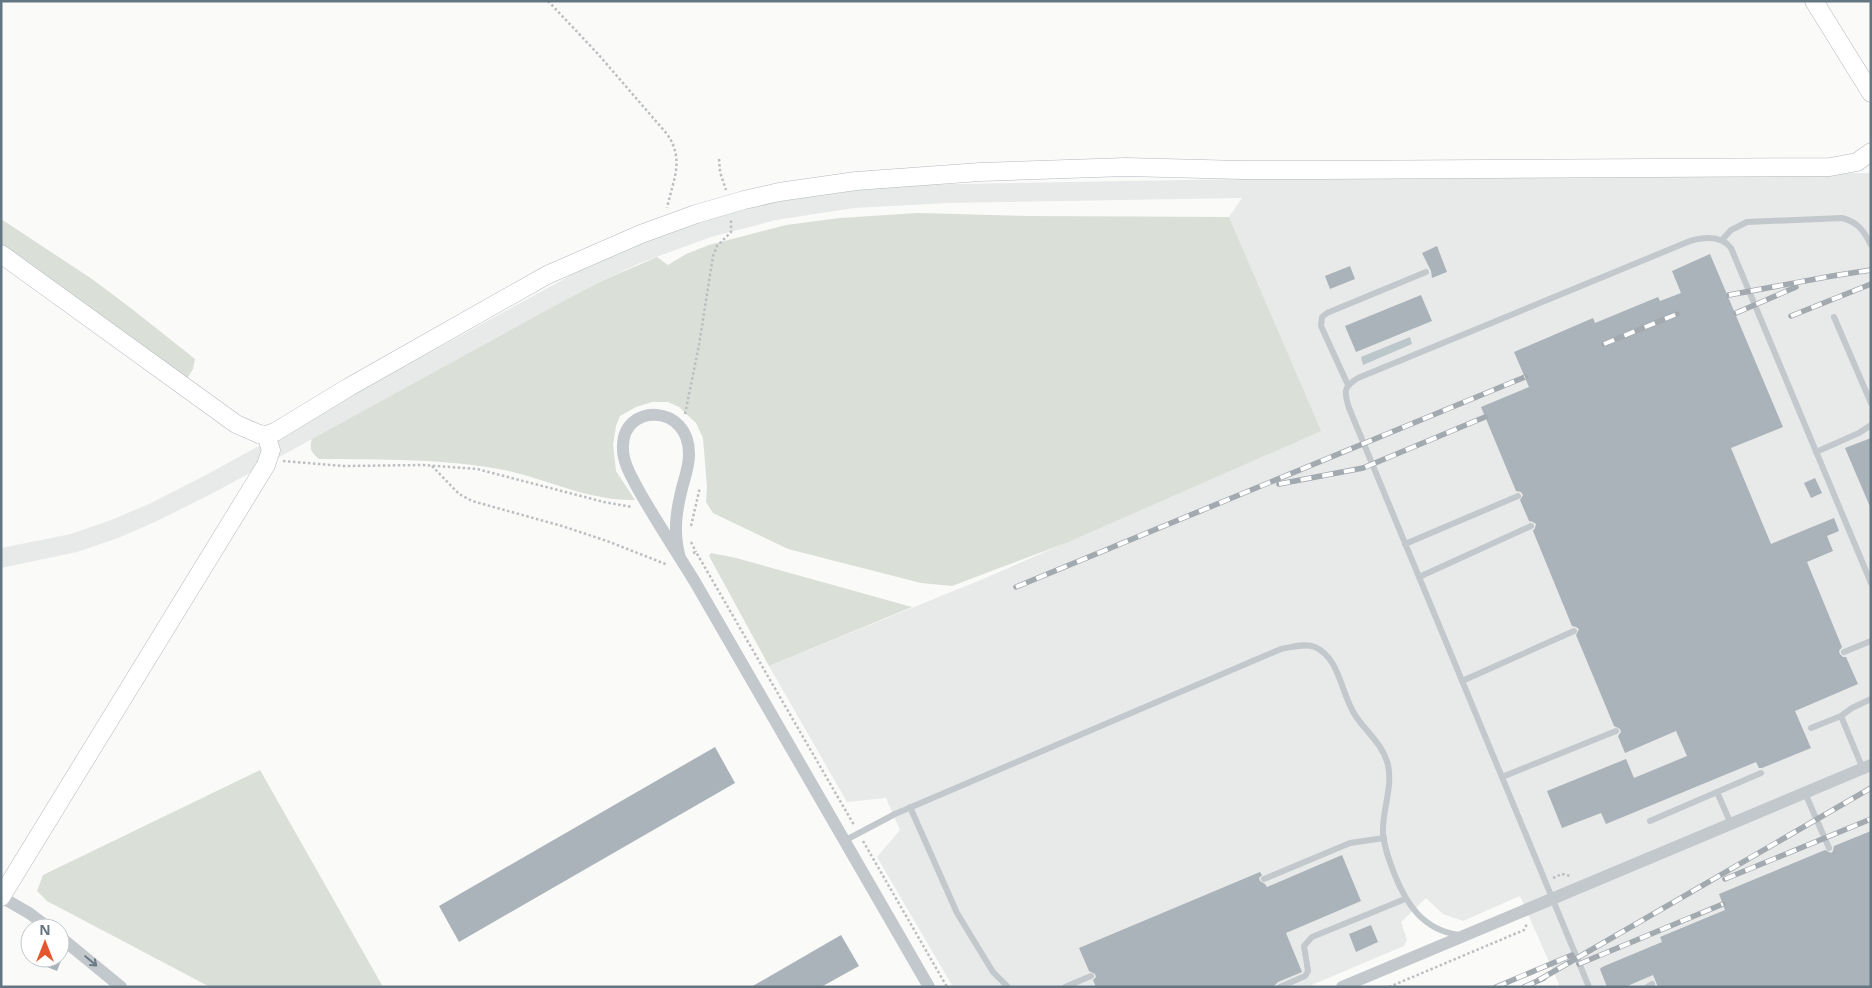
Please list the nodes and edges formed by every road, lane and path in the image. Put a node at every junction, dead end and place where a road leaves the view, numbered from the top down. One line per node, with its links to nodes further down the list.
1 (548, 1): 7 (path)
2 (1814, 1): 3 (street)
3 (1871, 93)
4 (1871, 152): 6 (street)
5 (719, 159): 6 (path)
6 (728, 198): 7 (street); 16 (path)
7 (668, 223): 17 (street)
8 (1722, 240): 9 (lane); 13 (lane); 18 (lane)
9 (1871, 245)
10 (1, 254): 17 (street)
11 (1426, 272): 13 (lane)
12 (1834, 317): 14 (lane)
13 (1348, 385): 27 (lane)
14 (1871, 403)
15 (1871, 425): 18 (lane)
16 (682, 428): 23 (street); 29 (street)
17 (266, 435): 19 (street)
18 (1816, 452): 31 (lane)
19 (269, 459): 20 (path); 53 (street)
20 (432, 466): 23 (path); 29 (path)
21 (700, 487): 25 (path)
22 (1518, 496): 27 (lane)
23 (649, 508): 29 (street)
24 (1531, 526): 30 (lane)
25 (690, 531)
26 (690, 536): 28 (path)
27 (1405, 544): 30 (lane)
28 (696, 552): 29 (path); 48 (path)
29 (683, 562): 50 (street)
30 (1419, 577): 35 (lane)
31 (1871, 583)
32 (1574, 631): 35 (lane)
33 (1871, 641): 34 (lane)
34 (1844, 652)
35 (1462, 681): 42 (lane)
36 (1871, 699): 37 (lane)
37 (1841, 716): 38 (lane); 40 (lane)
38 (1811, 728)
39 (1616, 731): 42 (lane)
40 (1867, 767): 44 (street)
41 (1761, 773): 43 (lane)
42 (1502, 777): 55 (lane)
43 (1718, 792): 46 (lane); 47 (lane)
44 (1805, 793): 47 (street); 51 (lane)
45 (910, 807): 48 (lane); 49 (lane); 64 (lane)
46 (1650, 821)
47 (1731, 824): 55 (street)
48 (858, 832): 50 (lane); 63 (path)
49 (1384, 838): 52 (lane); 54 (lane)
50 (844, 841): 62 (street)
51 (1829, 848)
52 (1264, 879)
53 (1, 897): 57 (street)
54 (1405, 899): 58 (lane); 66 (lane)
55 (1552, 899): 56 (street); 69 (lane)
56 (1523, 911): 58 (street); 68 (path)
57 (34, 918)
58 (1464, 936): 67 (street)
59 (70, 945): 61 (street, one-way to 61)
60 (1091, 976): 65 (lane)
61 (121, 987)
62 (929, 987)
63 (947, 987)
64 (1008, 987)
65 (1065, 987)
66 (1280, 987)
67 (1342, 987)
68 (1389, 987)
69 (1589, 987)

